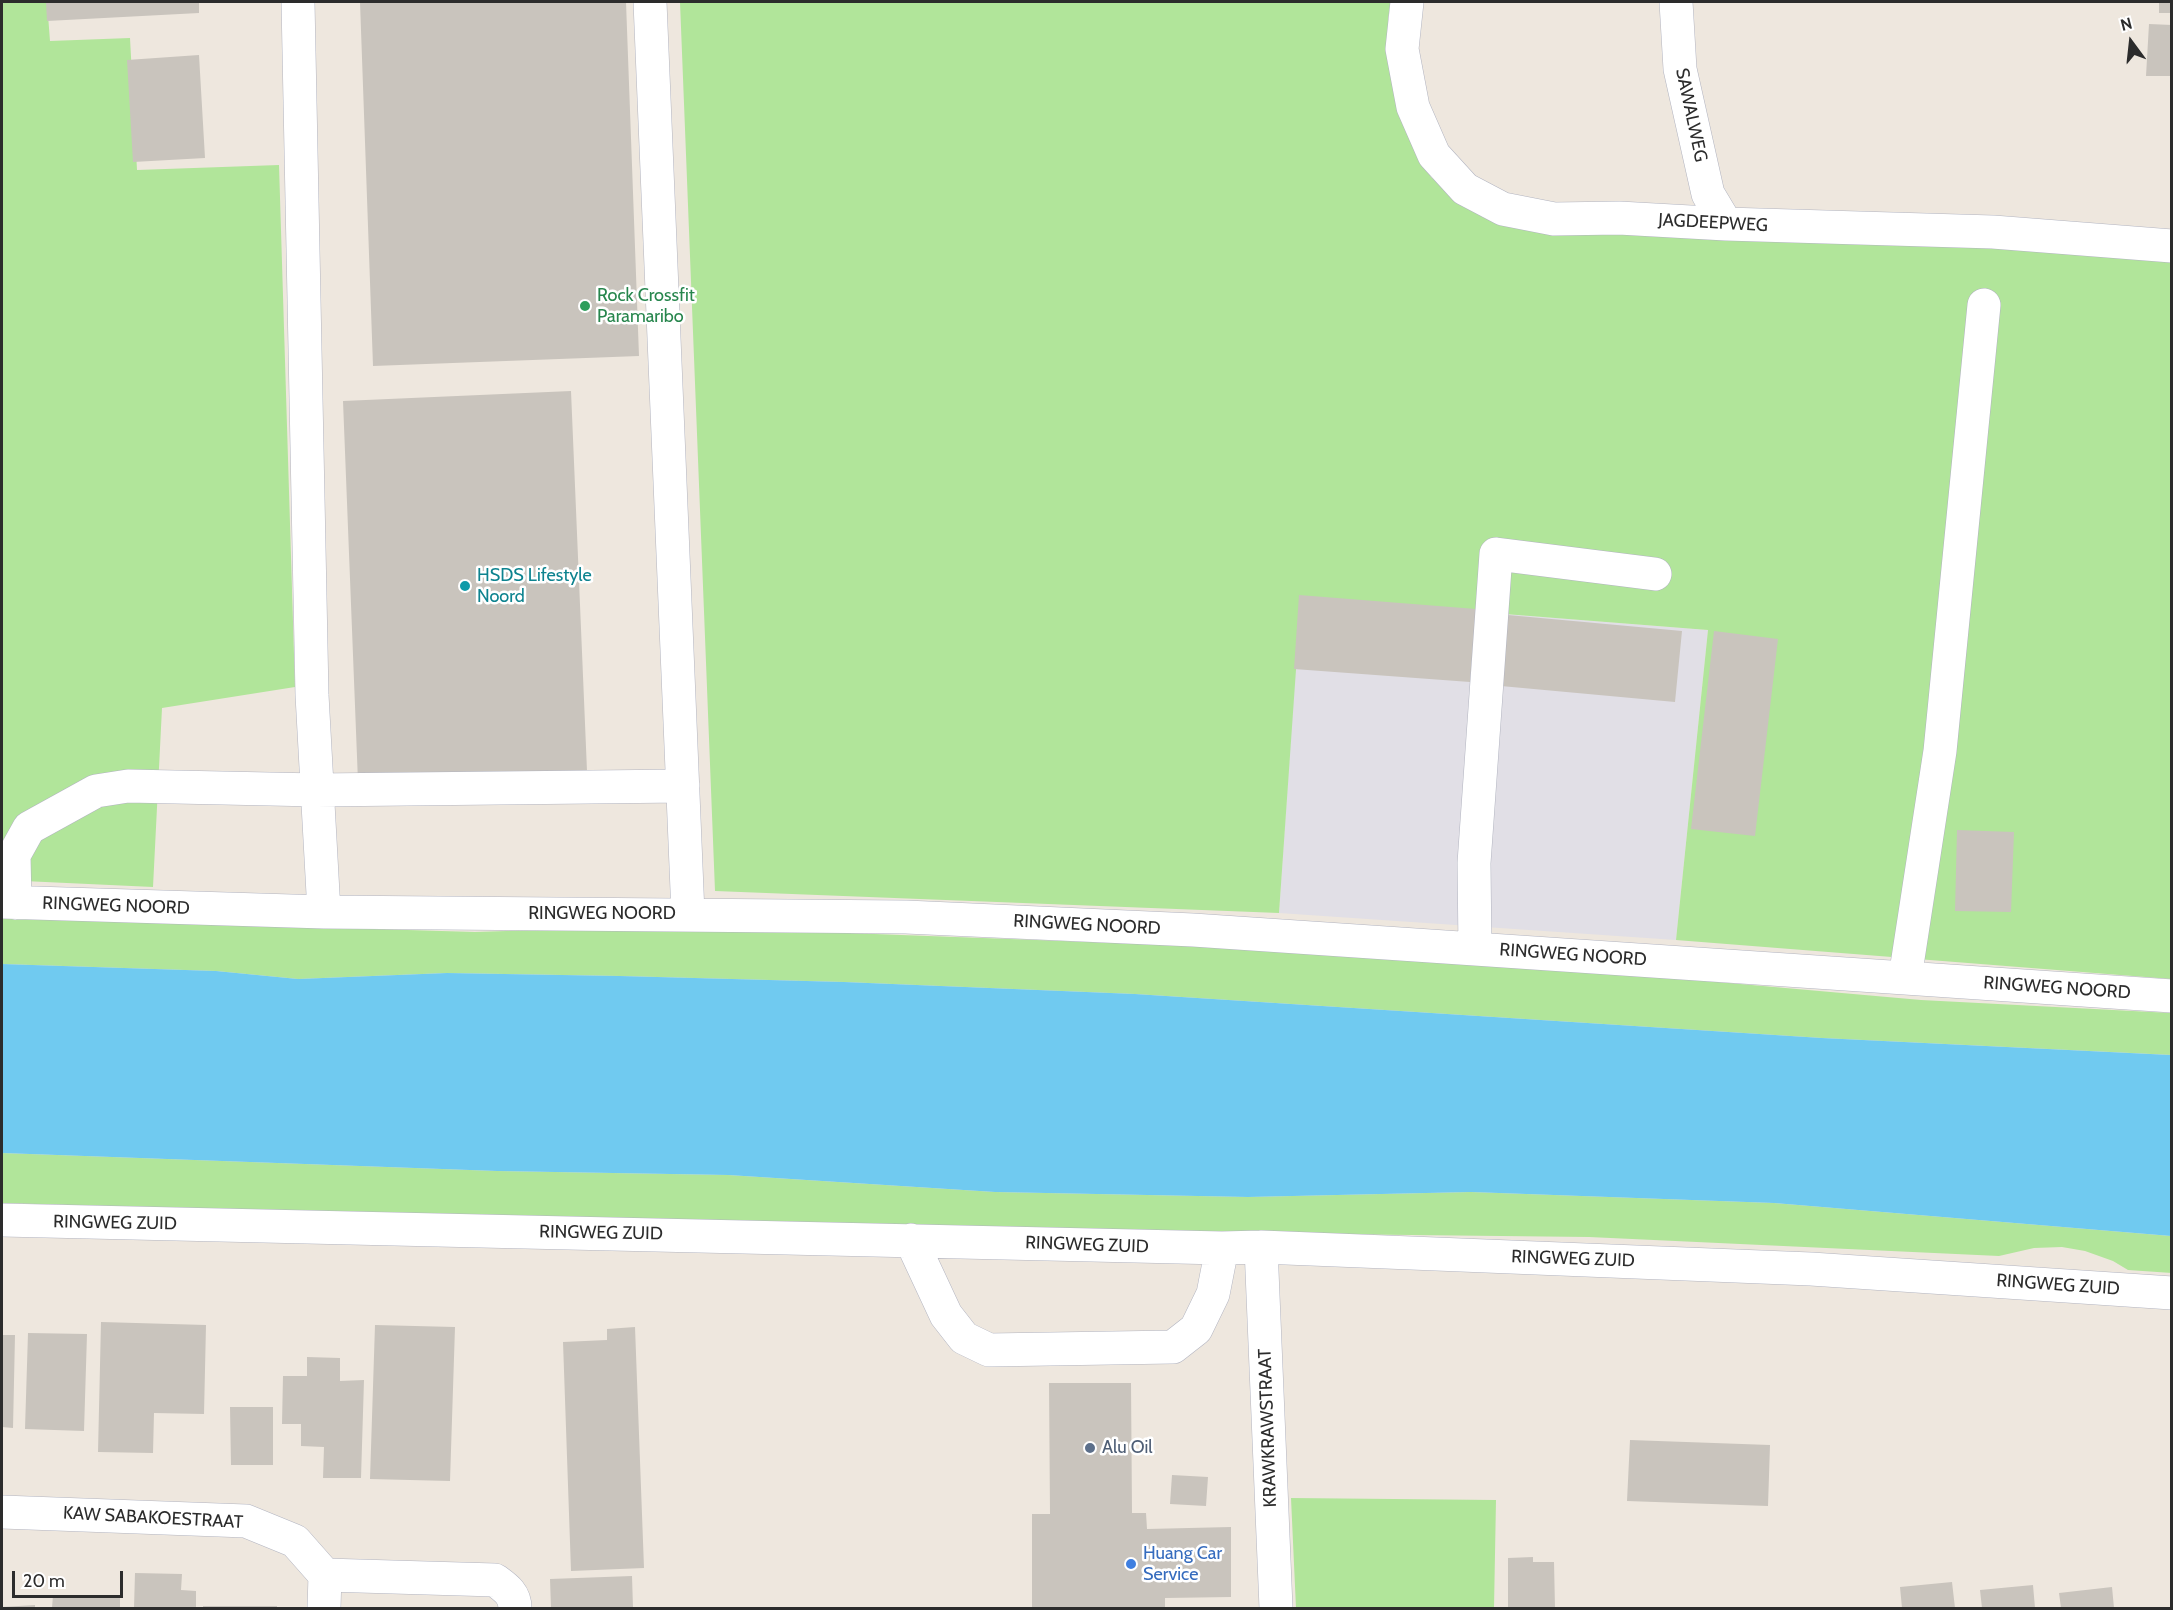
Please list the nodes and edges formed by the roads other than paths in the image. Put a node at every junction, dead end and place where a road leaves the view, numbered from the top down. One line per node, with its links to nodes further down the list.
1 (298, 2): 10 (street)
2 (650, 2): 9 (street)
3 (1407, 2): 5 (street, JAGDEEPWEG)
4 (1676, 2): 5 (street, SAWALWEG)
5 (1726, 224): 6 (street, JAGDEEPWEG)
6 (2172, 246)
7 (1984, 305): 15 (street)
8 (1655, 574): 14 (street)
9 (683, 786): 10 (street); 13 (street)
10 (317, 790): 11 (street); 12 (street)
11 (8, 902): 12 (street, RINGWEG NOORD)
12 (324, 912): 13 (street, RINGWEG NOORD)
13 (688, 914): 14 (street, RINGWEG NOORD)
14 (1475, 949): 15 (street, RINGWEG NOORD)
15 (1905, 978): 16 (street, RINGWEG NOORD)
16 (2172, 996)
17 (2, 1220): 18 (street, RINGWEG ZUID)
18 (911, 1240): 20 (street, RINGWEG ZUID); 20 (street)
19 (1261, 1247): 20 (street, RINGWEG ZUID); 21 (street, RINGWEG ZUID); 26 (street, KRAWKRAWSTRAAT)
20 (1222, 1248)
21 (2172, 1293)
22 (2, 1512): 23 (street, KAW SABAKOESTRAAT)
23 (325, 1575): 24 (street); 25 (street)
24 (324, 1608)
25 (515, 1608)
26 (1276, 1608)

